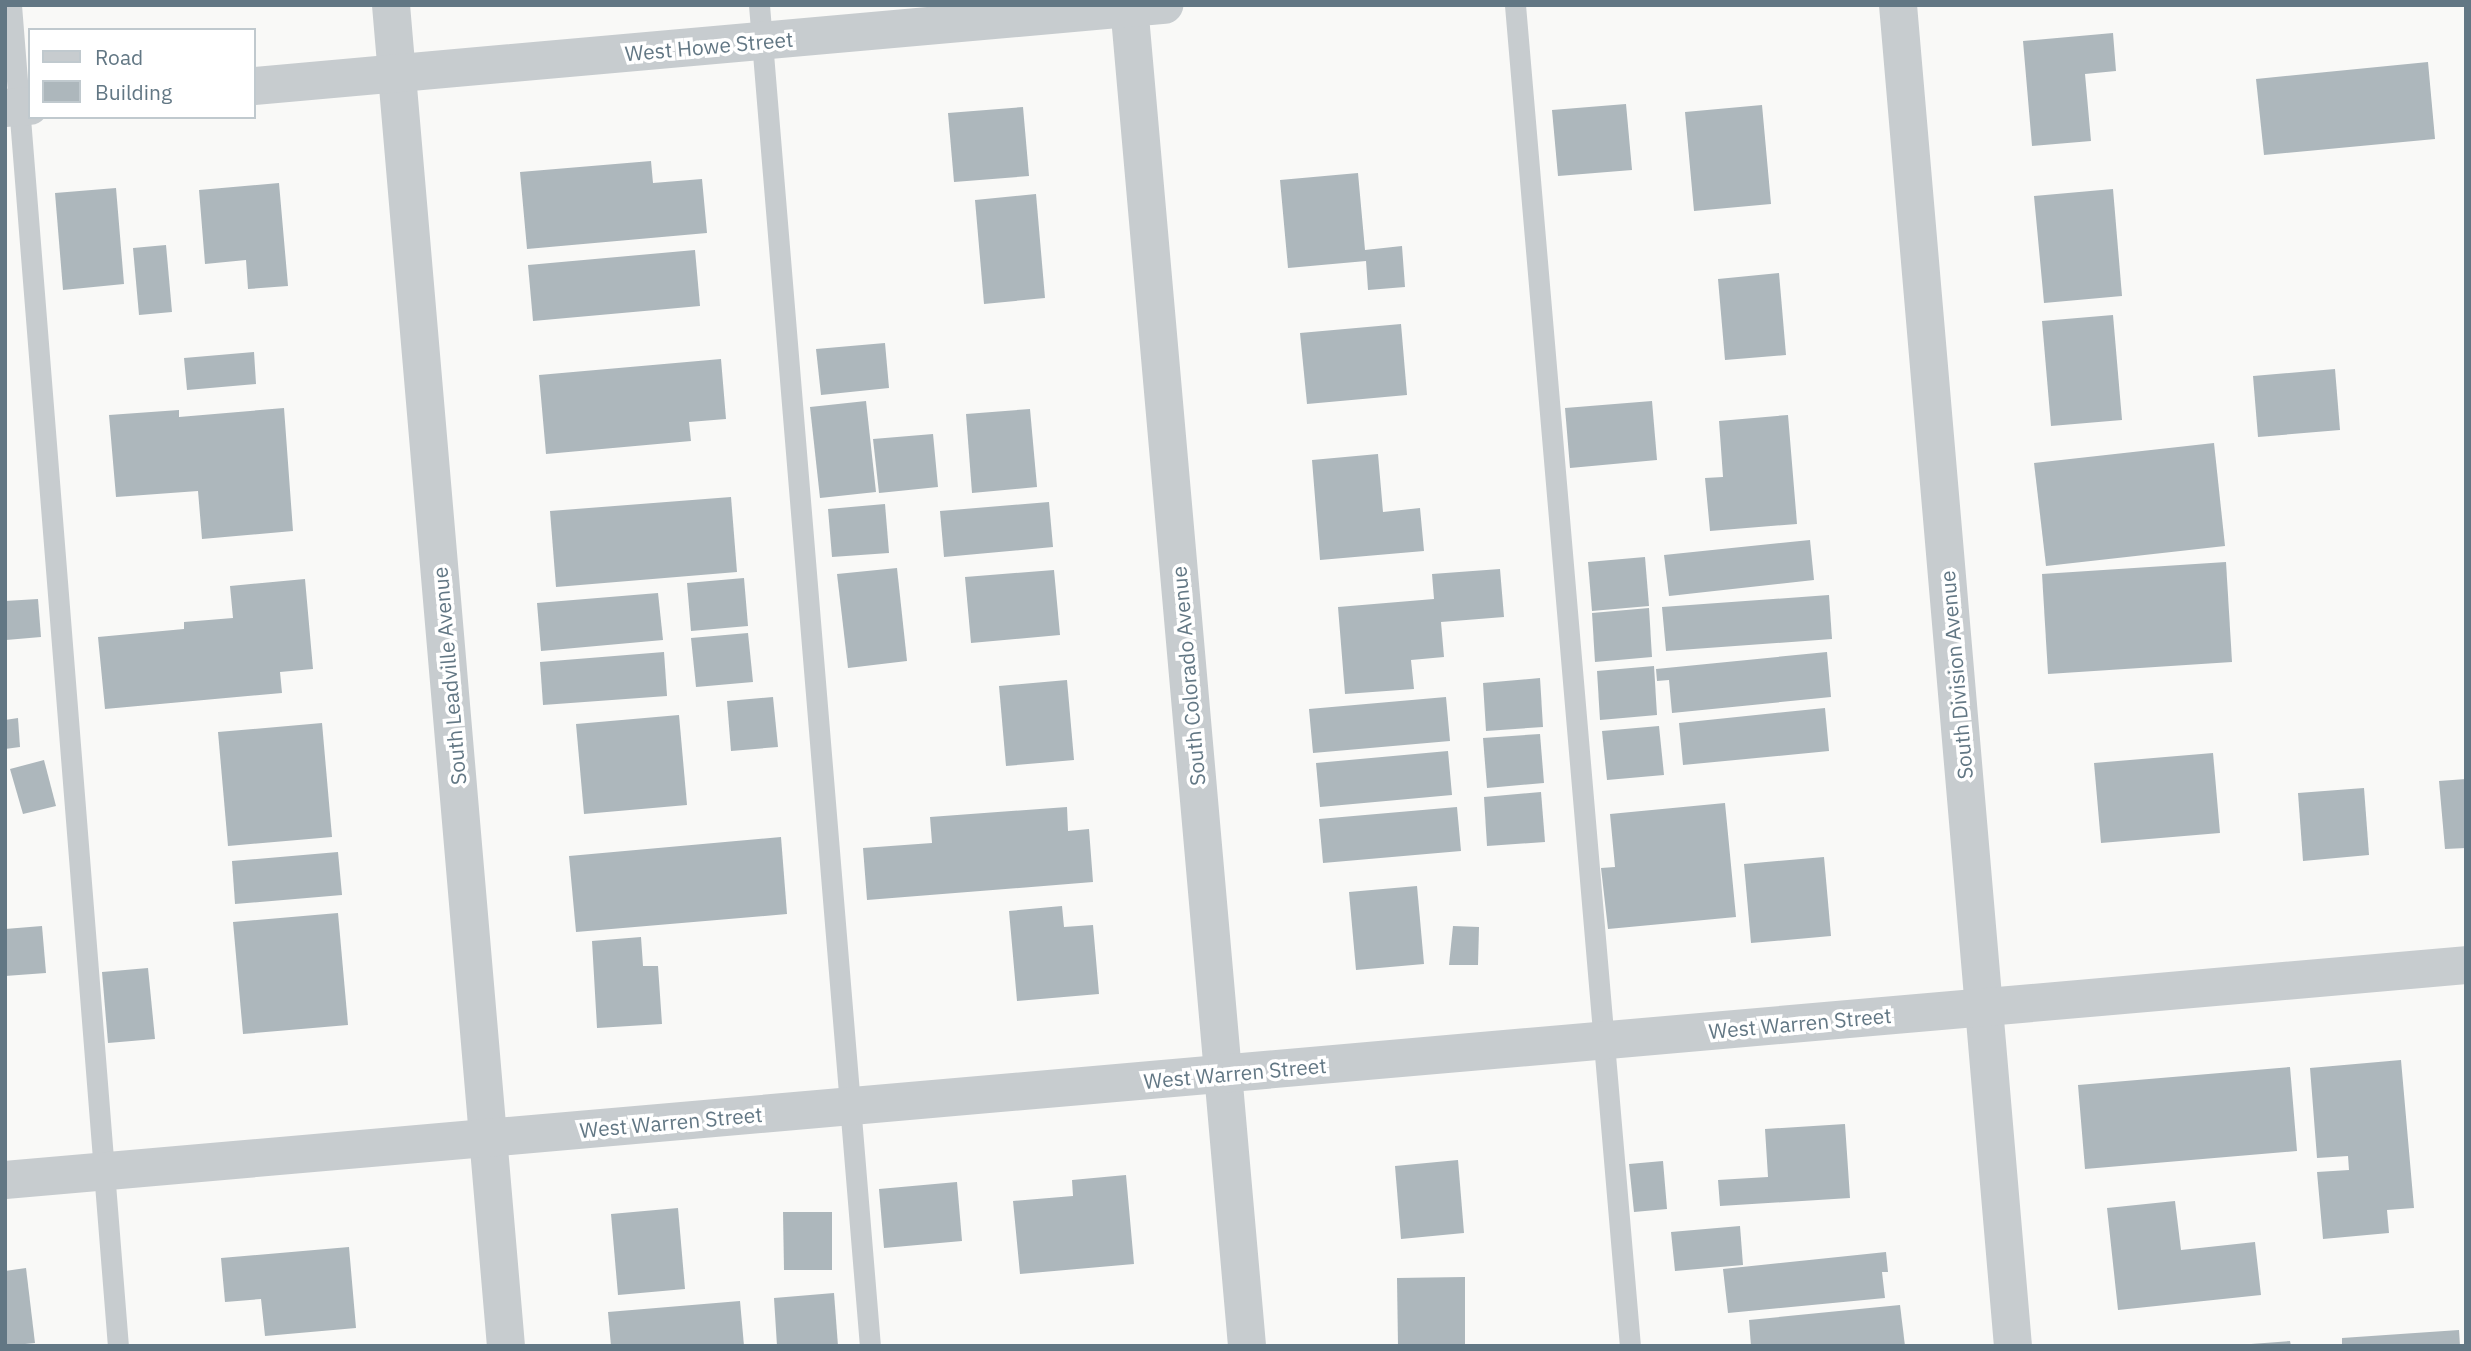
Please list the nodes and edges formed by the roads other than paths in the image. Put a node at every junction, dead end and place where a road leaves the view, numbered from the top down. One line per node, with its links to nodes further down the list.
1 (12, 5): 9 (lane)
2 (391, 5): 7 (street, South Leadville Avenue)
3 (1515, 5): 12 (lane)
4 (1898, 5): 11 (street, South Division Avenue)
5 (1141, 6): 6 (street, West Howe Street); 13 (street, South Colorado Avenue)
6 (761, 23): 7 (street, West Howe Street); 14 (lane)
7 (397, 73): 8 (street, West Howe Street); 15 (street, South Leadville Avenue)
8 (256, 86)
9 (18, 107): 16 (lane)
10 (2466, 965): 11 (street, West Warren Street)
11 (1984, 1007): 12 (street, West Warren Street); 23 (street, South Division Avenue)
12 (1604, 1040): 13 (street, West Warren Street); 22 (lane)
13 (1223, 1074): 14 (street, West Warren Street); 21 (street, South Colorado Avenue)
14 (850, 1106): 15 (street, West Warren Street); 20 (lane)
15 (488, 1138): 16 (street, West Warren Street); 19 (street, South Leadville Avenue)
16 (104, 1172): 17 (street, West Warren Street); 18 (lane)
17 (5, 1180)
18 (118, 1346)
19 (506, 1346)
20 (870, 1346)
21 (1247, 1346)
22 (1630, 1346)
23 (2013, 1346)

